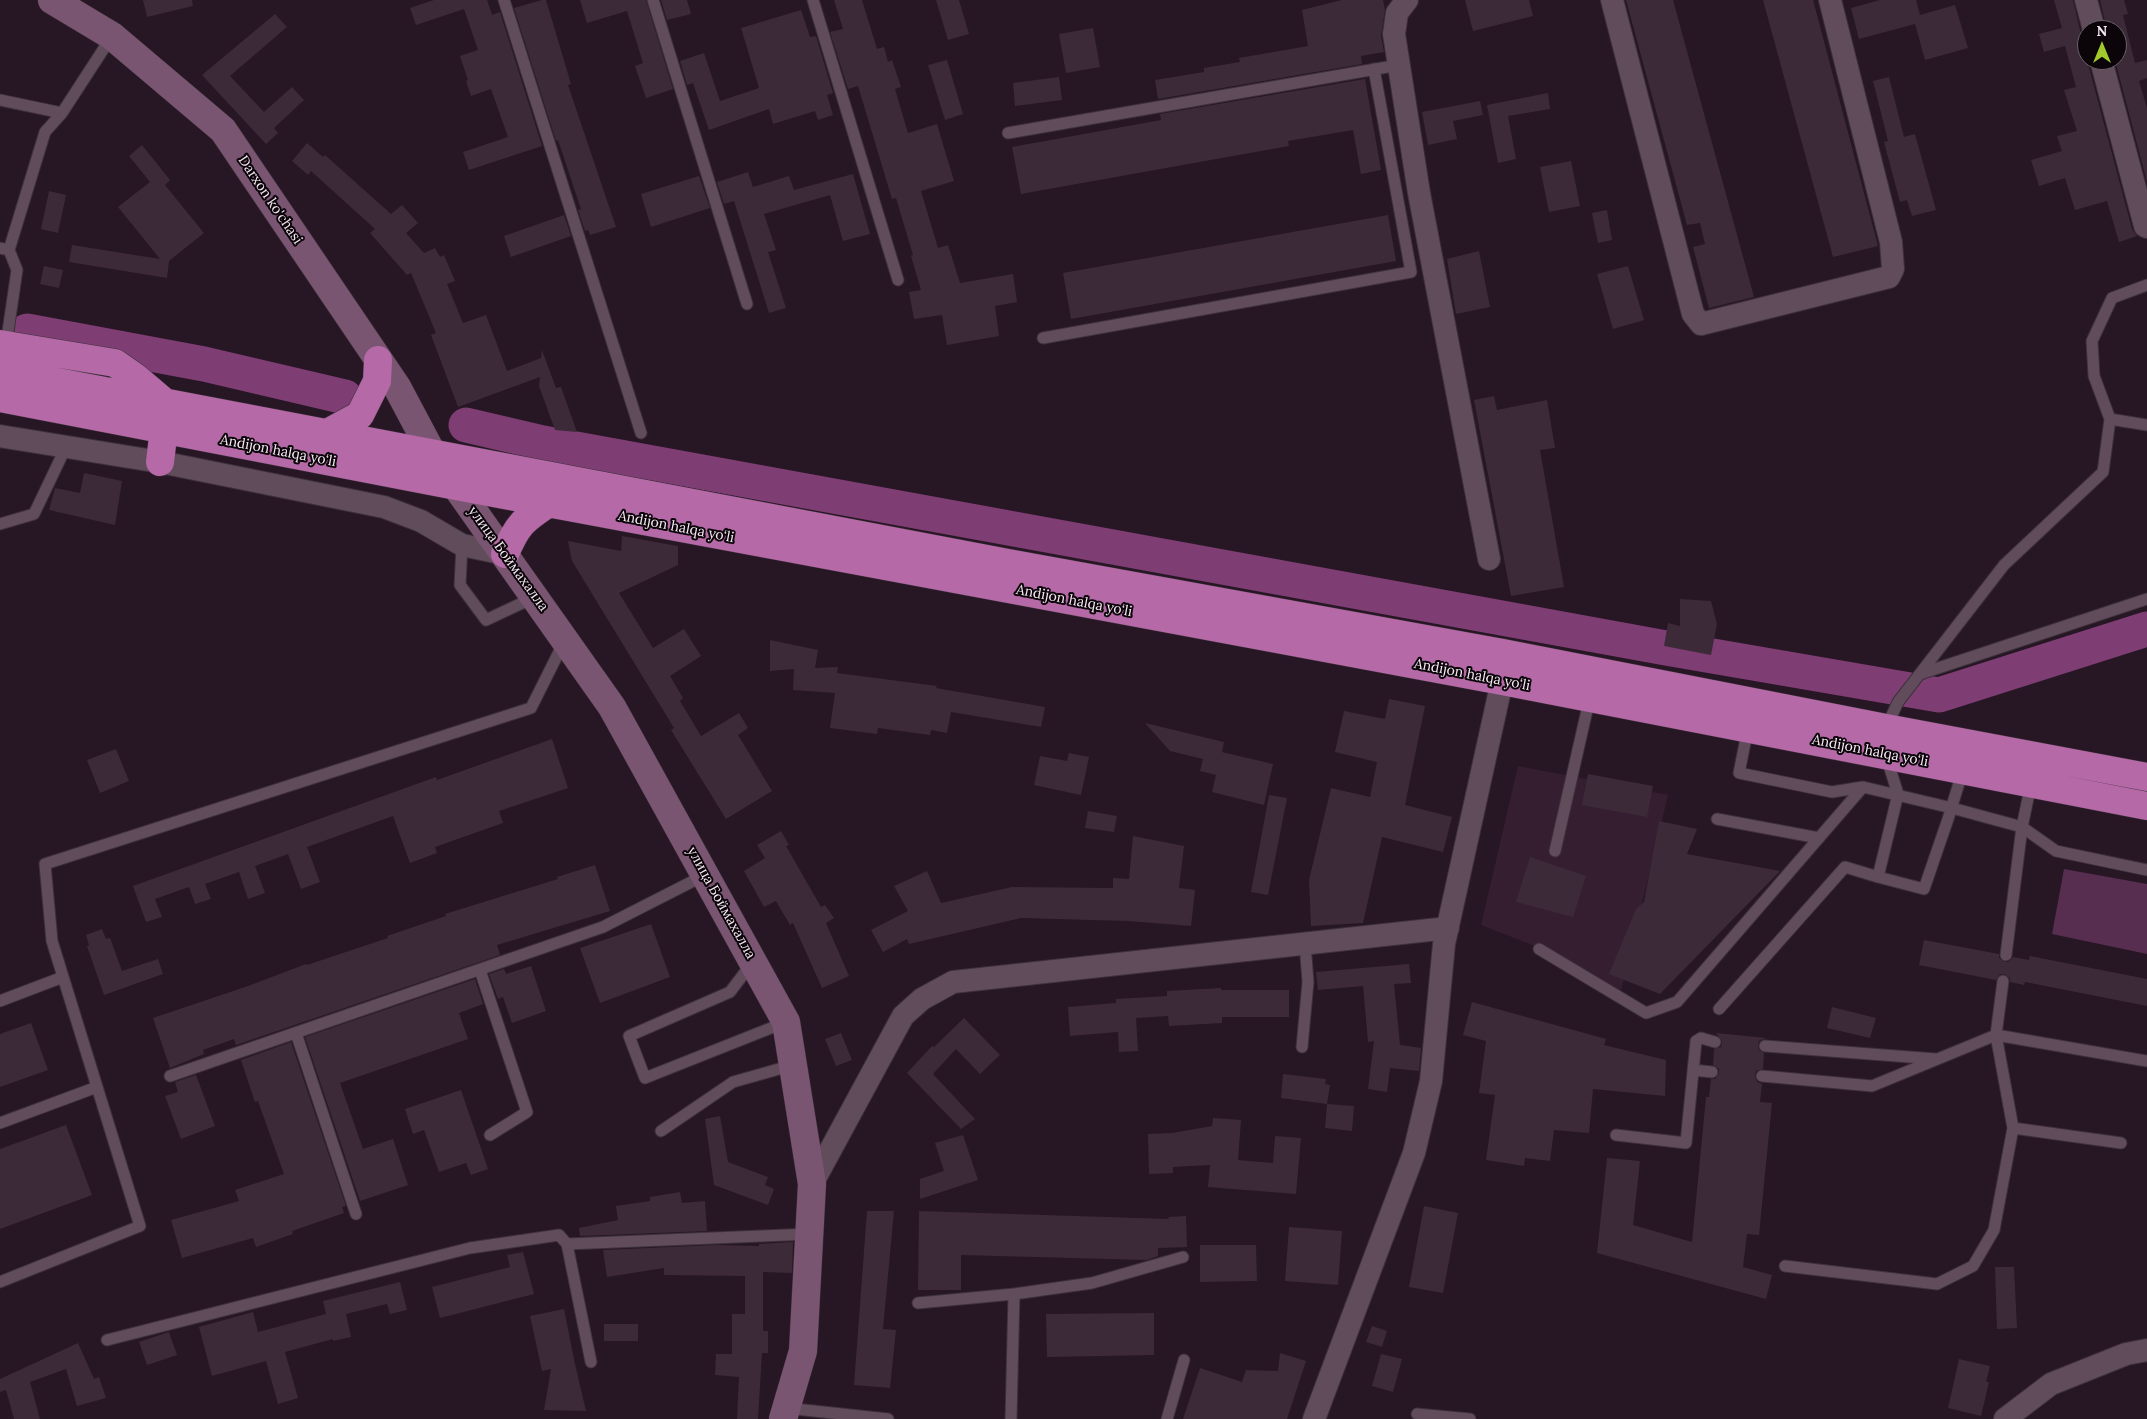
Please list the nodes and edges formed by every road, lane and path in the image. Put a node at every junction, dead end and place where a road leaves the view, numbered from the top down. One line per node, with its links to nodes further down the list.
1 (52, 0): 10 (main road, Darxon ko'chasi)
2 (504, 0): 30 (lane)
3 (654, 0): 21 (lane)
4 (813, 0): 19 (lane)
5 (1407, 0): 11 (street)
6 (1612, 0): 7 (street)
7 (1830, 0)
8 (2086, 0): 9 (street)
9 (2091, 20)
10 (112, 36): 15 (lane); 24 (main road, Darxon ko'chasi)
11 (1399, 65): 12 (lane); 40 (street)
12 (1374, 70): 16 (lane); 22 (lane)
13 (2104, 70): 17 (street)
14 (0, 100): 15 (lane)
15 (62, 112): 18 (lane)
16 (1008, 133)
17 (2147, 227)
18 (4, 249): 23 (lane)
19 (898, 280)
20 (2147, 285): 26 (lane)
21 (747, 304)
22 (1043, 338)
23 (2, 353): 29 (highway, Andijon halqa yo‘li)
24 (378, 360): 29 (highway); 33 (main road, Darxon ko'chasi)
25 (0, 398): 28 (highway, Andijon halqa yo‘li)
26 (2110, 419): 27 (lane); 44 (lane)
27 (2147, 424)
28 (164, 428): 34 (highway); 35 (highway, Andijon halqa yo‘li)
29 (329, 432): 33 (highway, Andijon halqa yo‘li)
30 (641, 433)
31 (0, 436): 32 (street)
32 (66, 447): 34 (street); 37 (lane)
33 (431, 452): 35 (main road, улица Боймахалла); 48 (highway, Andijon halqa yo‘li)
34 (160, 462): 38 (street)
35 (456, 486): 36 (highway, Andijon halqa yo‘li); 39 (main road, улица Боймахалла)
36 (549, 503): 39 (highway); 45 (highway, Andijon halqa yo‘li)
37 (0, 524)
38 (462, 546): 39 (street); 41 (lane)
39 (505, 554): 41 (main road, улица Боймахалла)
40 (1489, 559)
41 (535, 597): 43 (main road, улица Боймахалла)
42 (2147, 599): 44 (lane)
43 (565, 639): 61 (main road, улица Боймахалла); 69 (lane)
44 (1917, 677): 48 (lane)
45 (1502, 681): 46 (highway, Andijon halqa yo‘li); 63 (street)
46 (1590, 697): 47 (highway, Andijon halqa yo‘li); 59 (lane)
47 (1748, 728): 48 (highway, Andijon halqa yo‘li); 52 (lane)
48 (1886, 741): 49 (highway, Andijon halqa yo‘li); 50 (highway, Andijon halqa yo‘li); 53 (lane)
49 (1963, 770): 51 (highway, Andijon halqa yo‘li); 55 (lane)
50 (2147, 777)
51 (2031, 784): 54 (highway, Andijon halqa yo‘li); 57 (lane)
52 (1863, 787): 53 (lane); 58 (lane)
53 (1898, 794): 55 (lane); 62 (lane)
54 (2147, 806)
55 (1952, 808): 57 (lane); 62 (lane)
56 (1717, 819): 58 (lane)
57 (2022, 827): 60 (lane); 66 (lane)
58 (1819, 838): 65 (lane)
59 (1556, 851)
60 (2147, 870)
61 (705, 875): 67 (main road, улица Боймахалла); 68 (lane)
62 (1878, 876): 72 (lane)
63 (1448, 928): 64 (street); 112 (street)
64 (1305, 944): 78 (lane); 93 (street)
65 (1539, 948)
66 (2006, 955)
67 (753, 962): 73 (main road, улица Боймахалла); 73 (lane)
68 (480, 970): 74 (lane); 90 (lane)
69 (63, 977): 71 (lane); 86 (lane)
70 (2003, 981): 75 (lane)
71 (0, 1001)
72 (1719, 1009)
73 (786, 1022): 81 (main road, улица Боймахалла)
74 (296, 1033): 84 (lane); 94 (lane)
75 (1996, 1035): 79 (lane); 80 (lane); 88 (lane)
76 (1715, 1042): 82 (lane)
77 (1765, 1046): 79 (lane)
78 (1302, 1047)
79 (1938, 1059): 85 (lane)
80 (2147, 1061)
81 (793, 1065): 89 (lane); 93 (main road, улица Боймахалла)
82 (1693, 1070): 83 (lane); 91 (lane)
83 (1712, 1072)
84 (170, 1076)
85 (1762, 1076)
86 (97, 1087): 87 (lane); 99 (lane)
87 (0, 1123)
88 (2013, 1128): 92 (lane); 98 (lane)
89 (661, 1131)
90 (490, 1135)
91 (1616, 1135)
92 (2121, 1143)
93 (812, 1184): 95 (main road, улица Боймахалла)
94 (356, 1214)
95 (810, 1234): 96 (lane); 106 (main road, улица Боймахалла)
96 (567, 1244): 102 (lane); 105 (lane)
97 (1183, 1257): 100 (lane)
98 (1785, 1266)
99 (0, 1282)
100 (1014, 1294): 101 (lane); 110 (lane)
101 (918, 1303)
102 (107, 1340)
103 (2147, 1350): 114 (street)
104 (1184, 1360): 111 (lane)
105 (591, 1362)
106 (784, 1414): 108 (lane)
107 (1417, 1414): 113 (lane)
108 (872, 1418): 109 (lane)
109 (888, 1419)
110 (1011, 1419)
111 (1167, 1419)
112 (1314, 1419)
113 (1470, 1419)
114 (2005, 1419)

